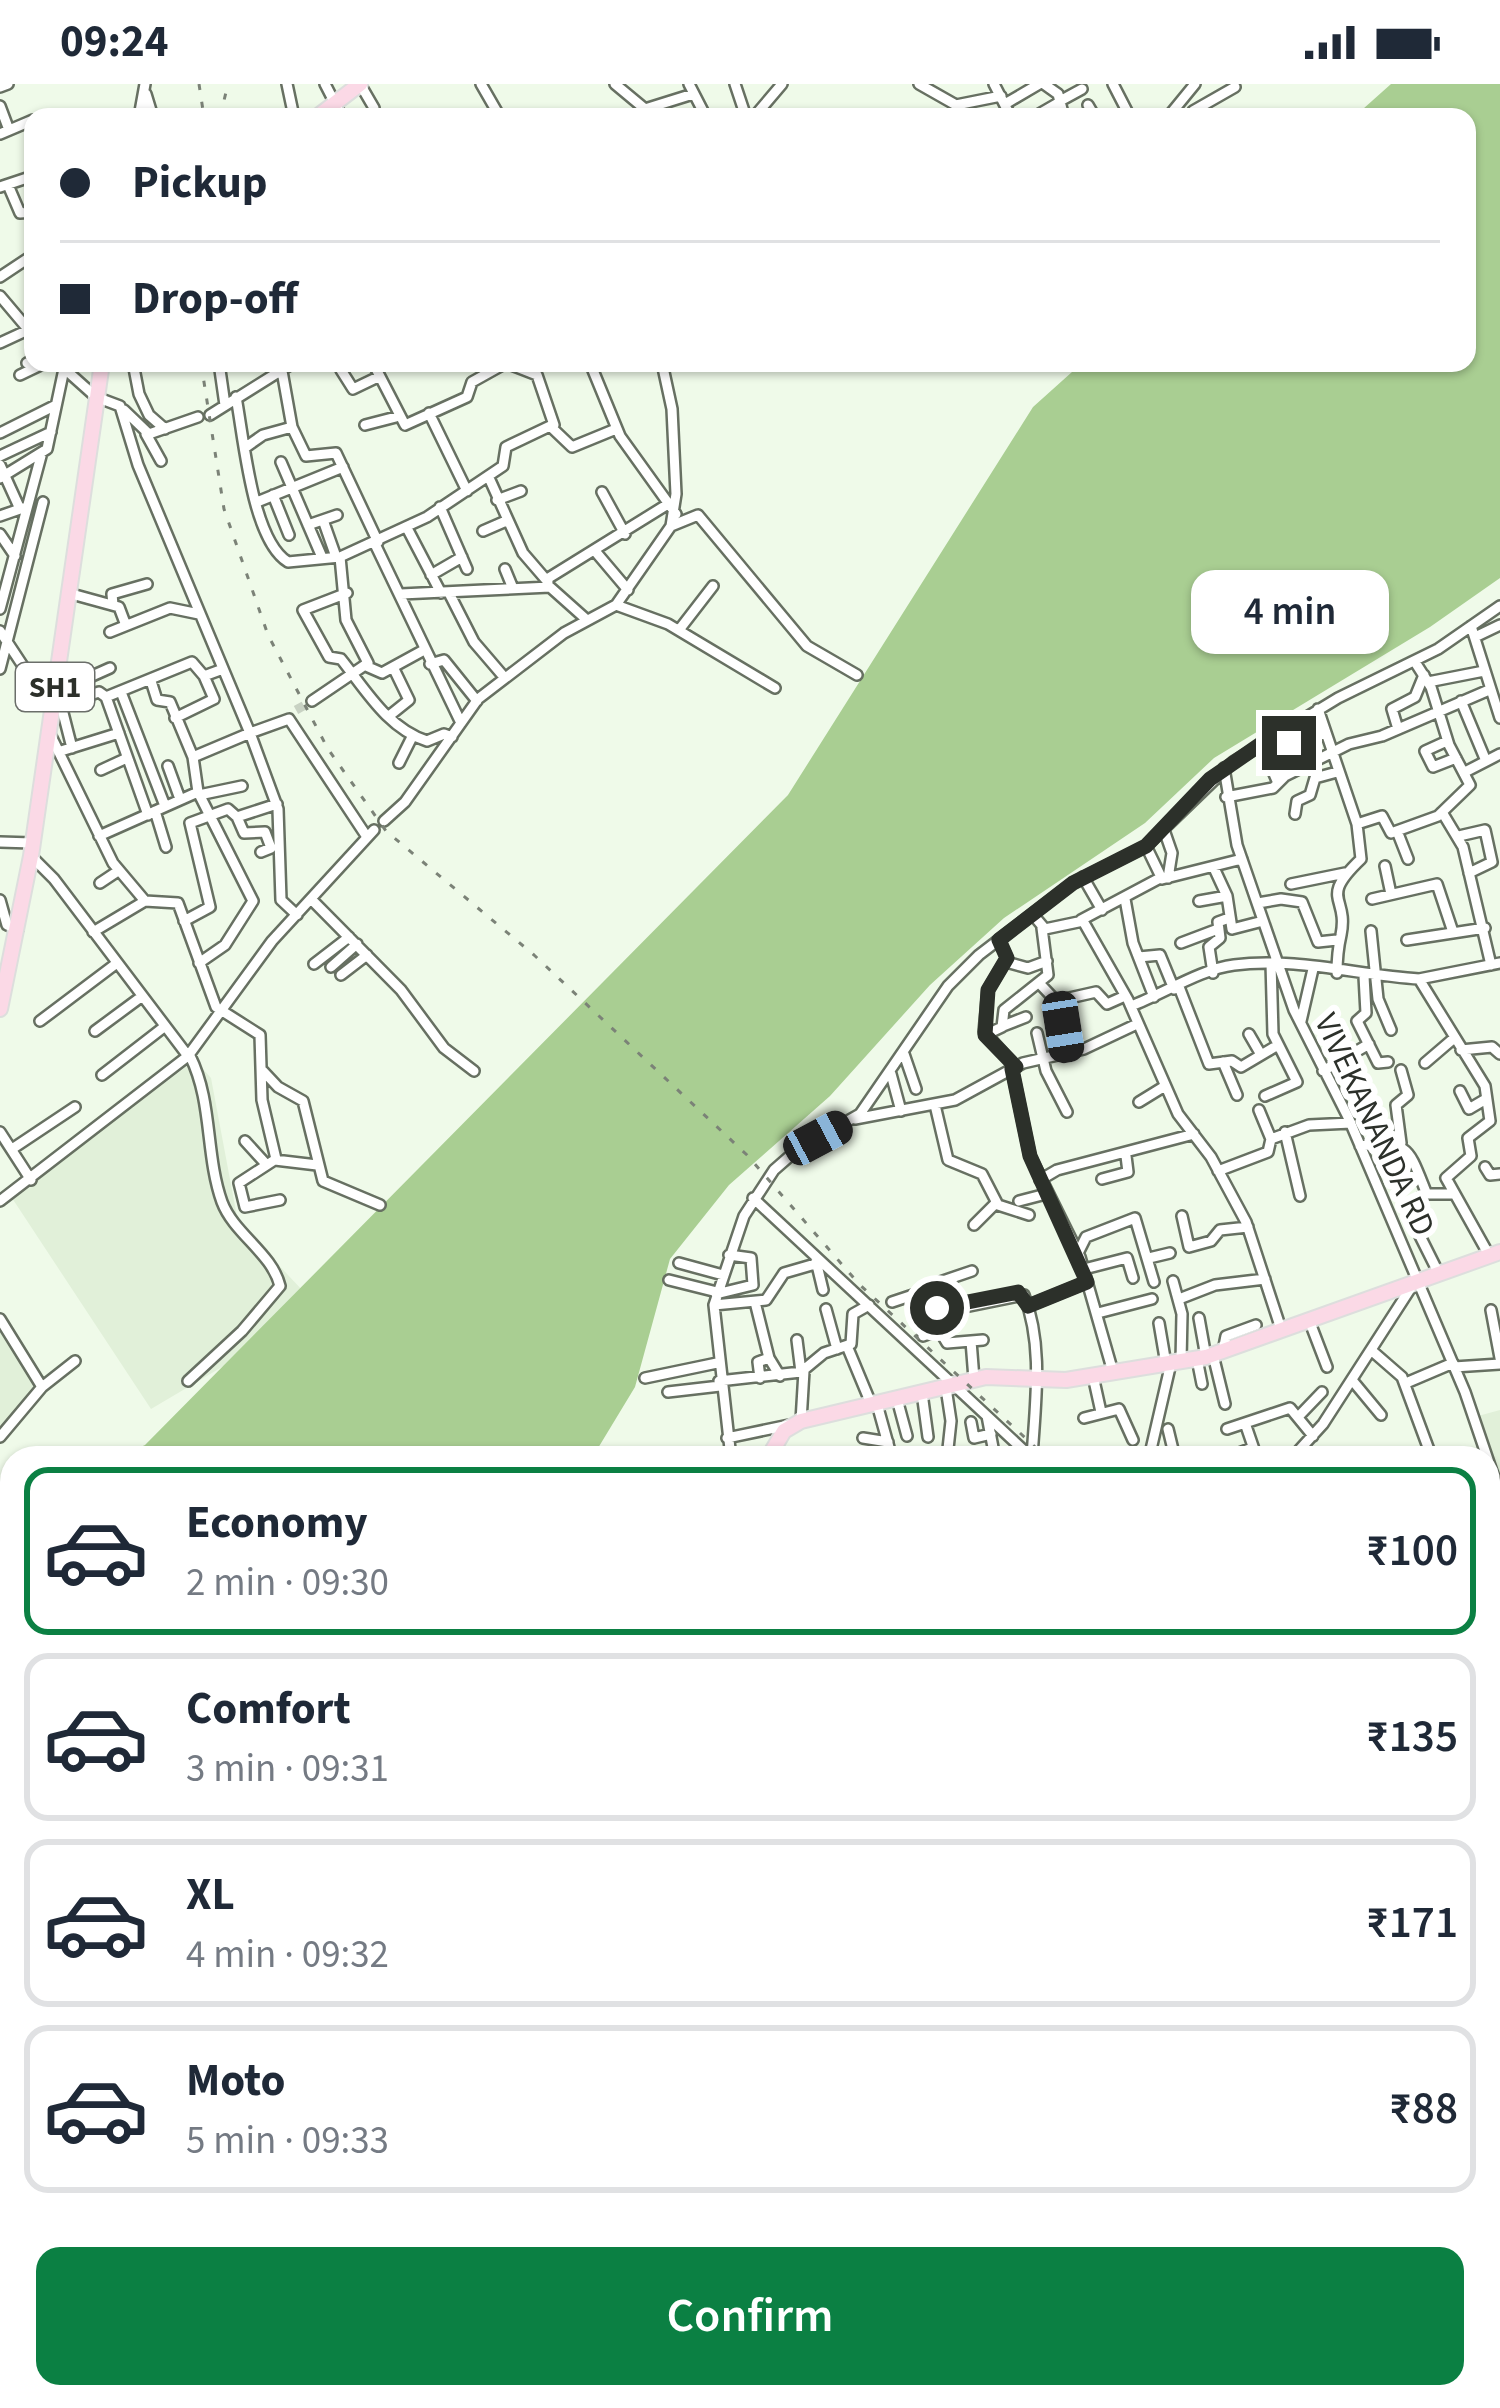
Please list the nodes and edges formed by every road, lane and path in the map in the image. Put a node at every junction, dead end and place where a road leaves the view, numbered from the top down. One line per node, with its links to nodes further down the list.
1 (360, 84): 13 (main road); 14 (street)
2 (614, 84): 15 (street)
3 (782, 84): 17 (street)
4 (919, 84): 10 (street)
5 (1044, 84): 7 (street); 11 (street)
6 (1234, 87): 21 (street)
7 (1022, 88): 10 (street)
8 (691, 89): 16 (street)
9 (1082, 89): 11 (street)
10 (1001, 91)
11 (1060, 101): 18 (street); 19 (street)
12 (1088, 105): 20 (street)
13 (341, 108)
14 (374, 108)
15 (637, 108)
16 (652, 108)
17 (759, 108)
18 (1049, 108)
19 (1062, 108)
20 (1090, 108)
21 (1196, 108)
22 (1, 114): 23 (street)
23 (5, 132)
24 (4, 186): 25 (street)
25 (24, 212)
26 (2, 303): 27 (street)
27 (24, 325)
28 (26, 372): 42 (street)
29 (64, 372): 46 (street)
30 (67, 372): 44 (street)
31 (100, 372): 44 (main road, SH1)
32 (136, 372): 56 (street)
33 (220, 372): 47 (street)
34 (280, 372): 45 (street)
35 (282, 372): 55 (street)
36 (342, 372): 43 (street)
37 (376, 372): 43 (street)
38 (490, 372): 49 (street)
39 (531, 372): 54 (street)
40 (594, 372): 57 (street)
41 (664, 372): 77 (street)
42 (20, 375)
43 (378, 377): 51 (street)
44 (96, 398): 48 (street); 106 (main road, SH1)
45 (236, 398): 47 (street); 61 (street)
46 (56, 405): 58 (street); 59 (street)
47 (225, 405): 50 (street)
48 (120, 406): 60 (street); 114 (street)
49 (429, 413): 51 (street); 69 (street)
50 (210, 415)
51 (396, 417): 53 (street)
52 (198, 418): 56 (street)
53 (365, 425)
54 (554, 425): 57 (street); 67 (street)
55 (292, 427): 61 (street); 65 (street)
56 (165, 429): 60 (street)
57 (616, 429): 77 (street)
58 (52, 432): 62 (street); 66 (street)
59 (0, 433)
60 (146, 434): 63 (street)
61 (246, 447): 74 (street)
62 (40, 456): 66 (street); 75 (street)
63 (161, 461)
64 (281, 462): 68 (street)
65 (343, 466): 68 (street); 89 (street)
66 (1, 469): 75 (street)
67 (490, 480): 69 (street); 73 (street)
68 (292, 488): 72 (street); 82 (street)
69 (466, 491): 76 (street)
70 (521, 491): 73 (street)
71 (602, 492): 87 (street)
72 (273, 495): 74 (street); 88 (street)
73 (497, 500): 81 (street)
74 (257, 502): 92 (street)
75 (24, 507): 79 (street); 93 (street); 121 (street)
76 (440, 507): 84 (street); 95 (street)
77 (672, 509): 83 (street); 87 (street)
78 (338, 515): 80 (street)
79 (0, 516)
80 (323, 520): 82 (street); 94 (street)
81 (506, 521): 85 (street); 101 (street)
82 (308, 525): 92 (street)
83 (671, 526): 105 (street); 132 (street)
84 (407, 528): 89 (street); 99 (street)
85 (483, 531)
86 (0, 534): 90 (street)
87 (625, 534): 91 (street)
88 (289, 535)
89 (377, 543): 94 (street); 109 (street)
90 (4, 548): 93 (street)
91 (595, 551): 101 (street); 105 (street)
92 (321, 555): 94 (street)
93 (15, 556): 100 (street)
94 (337, 556): 107 (street)
95 (462, 557): 97 (street); 99 (street)
96 (0, 562): 100 (street)
97 (467, 568)
98 (505, 569): 103 (street)
99 (430, 575): 108 (street)
100 (11, 578): 113 (street)
101 (548, 583): 103 (street); 115 (street)
102 (148, 584): 110 (street)
103 (512, 586): 108 (street)
104 (713, 586): 118 (street)
105 (628, 590): 111 (street)
106 (68, 592): 110 (street); 145 (main road, SH1)
107 (346, 593): 125 (street); 134 (street)
108 (445, 593): 109 (street); 135 (street)
109 (401, 594): 122 (street)
110 (113, 605): 116 (street)
111 (616, 605): 115 (street); 118 (street)
112 (1500, 606): 119 (street)
113 (0, 610)
114 (199, 614): 116 (street); 129 (street)
115 (587, 620): 135 (street)
116 (124, 622): 120 (street)
117 (1500, 625): 119 (street)
118 (680, 630): 138 (street)
119 (1473, 631): 123 (street); 131 (street)
120 (110, 632)
121 (2, 634): 128 (street); 145 (street)
122 (424, 650): 124 (street); 126 (street)
123 (1415, 662): 136 (street); 146 (street)
124 (430, 664): 143 (street); 153 (street)
125 (367, 666): 126 (street); 134 (street)
126 (393, 667): 150 (street)
127 (110, 668): 145 (street)
128 (0, 669)
129 (223, 669): 133 (street); 157 (street)
130 (1500, 671): 131 (street)
131 (1485, 673): 136 (street); 139 (street)
132 (856, 675)
133 (204, 676): 137 (street); 151 (street)
134 (354, 676): 142 (street); 150 (street)
135 (504, 677): 143 (street)
136 (1426, 678): 148 (street); 154 (street)
137 (151, 681): 140 (street); 151 (street)
138 (775, 688)
139 (1490, 689): 144 (street); 152 (street)
140 (121, 692): 141 (street); 185 (street)
141 (106, 697): 145 (street); 156 (street)
142 (312, 701)
143 (477, 701): 153 (street)
144 (1462, 701): 148 (street); 161 (street)
145 (55, 704): 155 (main road, SH1); 163 (street)
146 (1318, 709): 158 (street); 162 (street)
147 (296, 710): 149 (street)
148 (1438, 710): 154 (street); 164 (street)
149 (284, 716): 157 (street); 217 (street)
150 (389, 716): 159 (street)
151 (176, 718): 167 (street)
152 (1500, 718)
153 (461, 723): 160 (street)
154 (1398, 729): 166 (street)
155 (49, 732): 163 (street); 199 (main road, SH1)
156 (119, 733): 163 (street); 168 (street)
157 (250, 733): 167 (street); 184 (street)
158 (1325, 733): 162 (street); 166 (street)
159 (413, 735): 160 (street); 170 (street)
160 (452, 737): 190 (street)
161 (1476, 737): 164 (street); 169 (street)
162 (1270, 743): 173 (street); 177 (street); 179 (street)
163 (66, 749): 194 (street)
164 (1451, 749): 176 (street)
165 (1500, 754): 169 (street)
166 (1331, 755): 171 (street); 175 (street)
167 (193, 757): 181 (street)
168 (127, 758): 174 (street); 185 (street)
169 (1486, 761): 176 (street)
170 (399, 763)
171 (1306, 764): 177 (street); 178 (street)
172 (168, 766): 183 (street)
173 (1224, 768): 182 (street, VIVEKANANDA RD); 192 (street)
174 (101, 770)
175 (1337, 772): 178 (street); 191 (street)
176 (1465, 772): 186 (street)
177 (1288, 774): 179 (street)
178 (1313, 779): 187 (street)
179 (1278, 782): 182 (street)
180 (242, 786): 181 (street)
181 (199, 793): 183 (street); 188 (street)
182 (1226, 797): 201 (street, VIVEKANANDA RD)
183 (180, 799): 185 (street)
184 (277, 804): 189 (street); 222 (street)
185 (156, 811): 194 (street); 198 (street)
186 (1442, 812): 193 (street); 195 (street)
187 (1295, 814)
188 (208, 816): 189 (street); 226 (street); 247 (street)
189 (237, 817): 200 (street)
190 (384, 820)
191 (1357, 824): 193 (street); 206 (street)
192 (1164, 830): 197 (street); 209 (street)
193 (1397, 831): 202 (street)
194 (99, 836): 205 (street)
195 (1460, 836): 207 (street); 207 (street)
196 (0, 842): 199 (street)
197 (1146, 846): 208 (street); 209 (street)
198 (166, 847)
199 (32, 849): 231 (main road, SH1); 233 (street)
200 (261, 853)
201 (1242, 859): 204 (street); 220 (street, VIVEKANANDA RD)
202 (1408, 859)
203 (1385, 866): 212 (street)
204 (1214, 868): 209 (street); 213 (street)
205 (118, 871): 210 (street); 218 (street)
206 (1345, 873): 211 (street); 238 (street)
207 (1469, 873): 229 (street)
208 (1084, 877): 221 (street); 223 (street)
209 (1164, 878): 214 (street)
210 (100, 883)
211 (1291, 884)
212 (1391, 894): 215 (street); 235 (street)
213 (1226, 896): 219 (street); 224 (street)
214 (1125, 898): 221 (street); 242 (street)
215 (1372, 899)
216 (0, 900): 231 (street)
217 (312, 900): 222 (street); 236 (street)
218 (145, 901): 226 (street); 233 (street)
219 (1198, 901)
220 (1258, 903): 227 (street, VIVEKANANDA RD); 238 (street)
221 (1102, 910): 225 (street)
222 (297, 915): 265 (street)
223 (1034, 916): 230 (street); 237 (street)
224 (1229, 918): 227 (street); 232 (street)
225 (1081, 920): 230 (street); 260 (street)
226 (184, 921): 247 (street)
227 (1263, 921): 245 (street, VIVEKANANDA RD)
228 (1500, 922): 229 (street)
229 (1485, 927): 235 (street); 249 (street)
230 (1042, 928): 243 (street)
231 (18, 929): 264 (main road, SH1)
232 (1218, 929): 240 (street); 252 (street)
233 (93, 932): 246 (street)
234 (1371, 932): 255 (street)
235 (1453, 932): 239 (street)
236 (353, 940): 241 (street); 248 (street); 250 (street)
237 (999, 940): 244 (street); 282 (street)
238 (1337, 940): 253 (street)
239 (1407, 940)
240 (1181, 943)
241 (367, 955): 254 (street); 293 (street)
242 (1138, 957): 256 (street); 259 (street)
243 (1047, 961): 244 (street); 258 (street)
244 (1006, 962): 276 (street)
245 (1275, 962): 251 (street); 252 (street); 270 (street, VIVEKANANDA RD); 279 (street)
246 (117, 963): 261 (street); 267 (street)
247 (199, 963): 265 (street)
248 (314, 964)
249 (1496, 964): 257 (street)
250 (331, 967)
251 (1313, 969): 253 (street); 270 (street)
252 (1213, 973): 259 (street)
253 (1337, 973): 255 (street)
254 (341, 975)
255 (1370, 976): 257 (street); 272 (street); 278 (street)
256 (1146, 977): 260 (street); 262 (street)
257 (1419, 979): 277 (street)
258 (1040, 983): 263 (street); 269 (street)
259 (1176, 988): 262 (street); 287 (street)
260 (1126, 996): 262 (street); 263 (street); 268 (street)
261 (141, 997): 271 (street); 273 (street)
262 (1154, 997)
263 (1056, 1001): 283 (street)
264 (0, 1010)
265 (222, 1016): 285 (street); 294 (street)
266 (1026, 1016): 269 (street)
267 (40, 1021)
268 (1137, 1024): 283 (street); 298 (street)
269 (1003, 1026): 276 (street)
270 (1300, 1026): 291 (street, VIVEKANANDA RD)
271 (164, 1027): 285 (street); 296 (street)
272 (1390, 1030)
273 (95, 1031)
274 (1037, 1033): 286 (street)
275 (1249, 1034): 281 (street)
276 (985, 1035): 290 (street)
277 (1454, 1039): 280 (street); 289 (street)
278 (1369, 1044): 288 (street); 291 (street)
279 (1278, 1045): 281 (street); 297 (street)
280 (1461, 1050): 284 (street); 303 (street)
281 (1260, 1053): 287 (street)
282 (904, 1054): 295 (street); 299 (street)
283 (1067, 1054): 286 (street)
284 (1500, 1054)
285 (189, 1056): 328 (street); 403 (street)
286 (1042, 1060): 290 (street); 309 (street)
287 (1223, 1062): 301 (street)
288 (1388, 1062)
289 (1425, 1064)
290 (1014, 1068): 305 (street); 329 (street)
291 (1322, 1068): 297 (street); 312 (street, VIVEKANANDA RD)
292 (1401, 1070): 318 (street)
293 (474, 1071)
294 (263, 1072): 322 (street); 323 (street)
295 (891, 1074): 308 (street); 310 (street)
296 (102, 1075)
297 (1297, 1077): 302 (street)
298 (1165, 1085): 304 (street); 315 (street)
299 (916, 1089)
300 (1460, 1091): 303 (street)
301 (1237, 1095)
302 (1264, 1096)
303 (1486, 1099): 311 (street)
304 (1139, 1102)
305 (935, 1105): 308 (street); 338 (street)
306 (76, 1107): 320 (street)
307 (1259, 1110): 316 (street)
308 (901, 1112): 310 (street)
309 (1067, 1112)
310 (853, 1120): 334 (street)
311 (1495, 1120): 332 (street)
312 (1351, 1123): 314 (street); 319 (street, VIVEKANANDA RD)
313 (0, 1132): 320 (street)
314 (1285, 1132): 316 (street); 333 (street)
315 (1195, 1133): 321 (street); 325 (street)
316 (1270, 1139): 325 (street)
317 (245, 1141): 322 (street)
318 (1401, 1143): 319 (street); 331 (street)
319 (1360, 1146): 361 (street, VIVEKANANDA RD)
320 (15, 1147): 328 (street)
321 (1126, 1156): 327 (street); 329 (street)
322 (270, 1162): 323 (street); 335 (street)
323 (317, 1165): 339 (street)
324 (1484, 1167): 326 (street)
325 (1218, 1171): 343 (street)
326 (1500, 1174)
327 (1102, 1179)
328 (31, 1180): 336 (street)
329 (1040, 1180): 330 (street)
330 (1046, 1194): 337 (street); 344 (street)
331 (1426, 1194): 332 (street); 353 (street)
332 (1454, 1194): 346 (street)
333 (1300, 1196)
334 (753, 1198): 347 (street); 349 (street)
335 (280, 1200)
336 (0, 1201)
337 (1019, 1201)
338 (996, 1203): 340 (street); 342 (street)
339 (380, 1205)
340 (1029, 1215)
341 (1182, 1216): 343 (street)
342 (974, 1226)
343 (1248, 1227): 356 (street)
344 (1078, 1253): 348 (street); 351 (street)
345 (1170, 1253): 348 (street)
346 (1495, 1253): 353 (main road)
347 (729, 1255): 354 (street); 364 (street)
348 (1149, 1258): 360 (street)
349 (817, 1260): 363 (street); 367 (street); 369 (street)
350 (680, 1263): 354 (street)
351 (1084, 1269): 355 (street); 359 (street)
352 (972, 1271): 362 (street)
353 (1439, 1274): 361 (main road)
354 (722, 1275): 364 (street)
355 (1133, 1278)
356 (1265, 1279): 366 (street); 380 (street)
357 (669, 1280): 364 (street)
358 (1173, 1281): 366 (street)
359 (1087, 1282): 370 (street); 374 (street)
360 (1154, 1282)
361 (1415, 1285): 377 (main road); 386 (street); 392 (street, VIVEKANANDA RD)
362 (931, 1289): 368 (street); 373 (street)
363 (824, 1290)
364 (716, 1297): 367 (street); 391 (street)
365 (1152, 1298): 374 (street)
366 (1179, 1299): 388 (street)
367 (755, 1301): 387 (street)
368 (892, 1302)
369 (869, 1305): 385 (street); 408 (street)
370 (1028, 1306): 373 (street); 400 (street)
371 (826, 1309): 385 (street)
372 (1491, 1310): 383 (street)
373 (940, 1312): 381 (street)
374 (1098, 1313): 395 (street)
375 (1199, 1318): 388 (street)
376 (0, 1319): 407 (street)
377 (1310, 1320): 380 (main road); 393 (street)
378 (1159, 1323): 388 (street)
379 (1256, 1325): 388 (street)
380 (1281, 1329): 388 (main road)
381 (941, 1333): 382 (street); 401 (street)
382 (923, 1336)
383 (1498, 1336): 390 (street)
384 (796, 1340): 394 (street)
385 (842, 1347): 394 (street); 414 (street)
386 (1371, 1350): 402 (street); 404 (street)
387 (769, 1358): 396 (street); 399 (street)
388 (1194, 1359): 395 (main road); 406 (street); 413 (street); 441 (street)
389 (74, 1361): 407 (street)
390 (1500, 1361): 392 (street)
391 (717, 1363): 398 (street); 405 (street)
392 (1454, 1365): 404 (street); 446 (street, VIVEKANANDA RD)
393 (1327, 1367)
394 (802, 1371): 396 (street); 421 (street)
395 (1113, 1372): 397 (main road)
396 (780, 1376): 399 (street)
397 (1093, 1376): 400 (main road); 415 (street)
398 (645, 1378)
399 (760, 1378): 405 (street)
400 (1036, 1378): 401 (main road); 440 (street)
401 (974, 1379): 408 (main road)
402 (1352, 1380): 416 (street); 427 (street)
403 (188, 1381)
404 (1406, 1383): 445 (street)
405 (719, 1384): 409 (street); 430 (street)
406 (1202, 1384)
407 (42, 1387): 428 (street)
408 (950, 1387): 411 (main road); 417 (street); 437 (street)
409 (668, 1392)
410 (1322, 1392): 419 (street)
411 (922, 1393): 412 (main road); 429 (street)
412 (897, 1399): 414 (main road); 426 (street)
413 (1225, 1404)
414 (874, 1405): 421 (main road); 433 (street)
415 (1100, 1412): 418 (street); 432 (street)
416 (1381, 1415)
417 (987, 1416): 425 (street); 439 (street)
418 (1084, 1418)
419 (1298, 1418): 422 (street); 427 (street)
420 (971, 1422): 425 (street)
421 (795, 1423): 430 (street); 435 (main road)
422 (1245, 1424): 424 (street); 443 (street)
423 (1168, 1429): 442 (street)
424 (1227, 1429)
425 (991, 1434): 438 (street)
426 (907, 1436)
427 (1313, 1436): 444 (street)
428 (0, 1437)
429 (928, 1437)
430 (727, 1438): 434 (street)
431 (863, 1438): 433 (street)
432 (1133, 1440)
433 (888, 1442): 436 (street)
434 (729, 1446)
435 (780, 1446)
436 (889, 1446)
437 (948, 1446)
438 (993, 1446)
439 (1019, 1446)
440 (1033, 1446)
441 (1154, 1446)
442 (1172, 1446)
443 (1253, 1446)
444 (1303, 1446)
445 (1428, 1446)
446 (1481, 1446)

